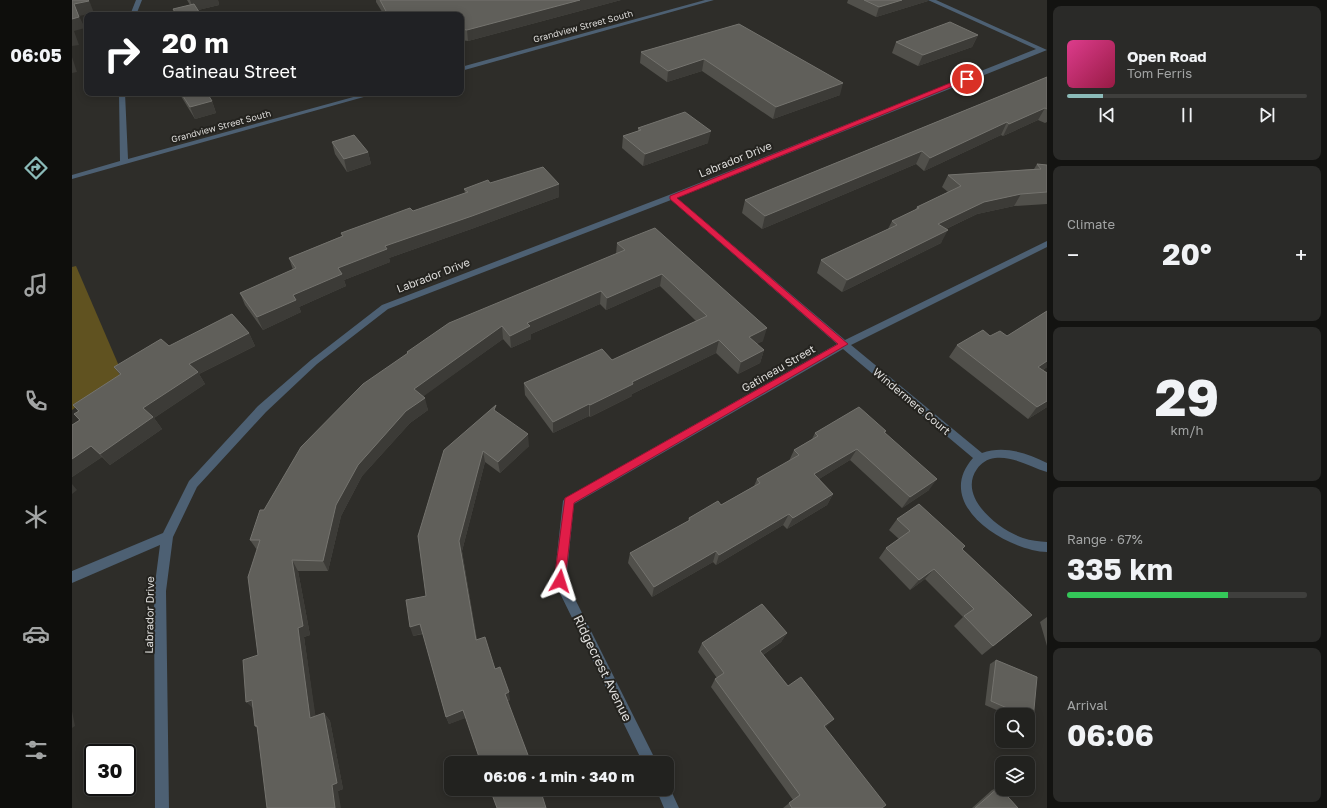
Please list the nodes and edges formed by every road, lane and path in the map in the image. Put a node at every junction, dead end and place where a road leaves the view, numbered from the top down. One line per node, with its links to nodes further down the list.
1 (139, 0): 4 (street)
2 (711, 0): 6 (street, Grandview Street South)
3 (931, 0): 5 (street)
4 (133, 12)
5 (1044, 51): 11 (street, Labrador Drive)
6 (464, 68)
7 (122, 96): 9 (street)
8 (364, 96): 9 (street, Grandview Street South)
9 (124, 162): 10 (street, Grandview Street South)
10 (72, 177)
11 (672, 197): 13 (street, Windermere Court); 17 (street, Labrador Drive)
12 (1047, 244): 13 (street, Gatineau Street)
13 (844, 344): 14 (street, Windermere Court); 16 (street, Gatineau Street)
14 (980, 457): 15 (street); 18 (street)
15 (1047, 468)
16 (569, 501): 20 (street, Ridgecrest Avenue)
17 (168, 537): 19 (street); 22 (street, Labrador Drive)
18 (1047, 547)
19 (72, 577)
20 (647, 756)
21 (666, 796): 23 (street)
22 (162, 808)
23 (672, 808)

